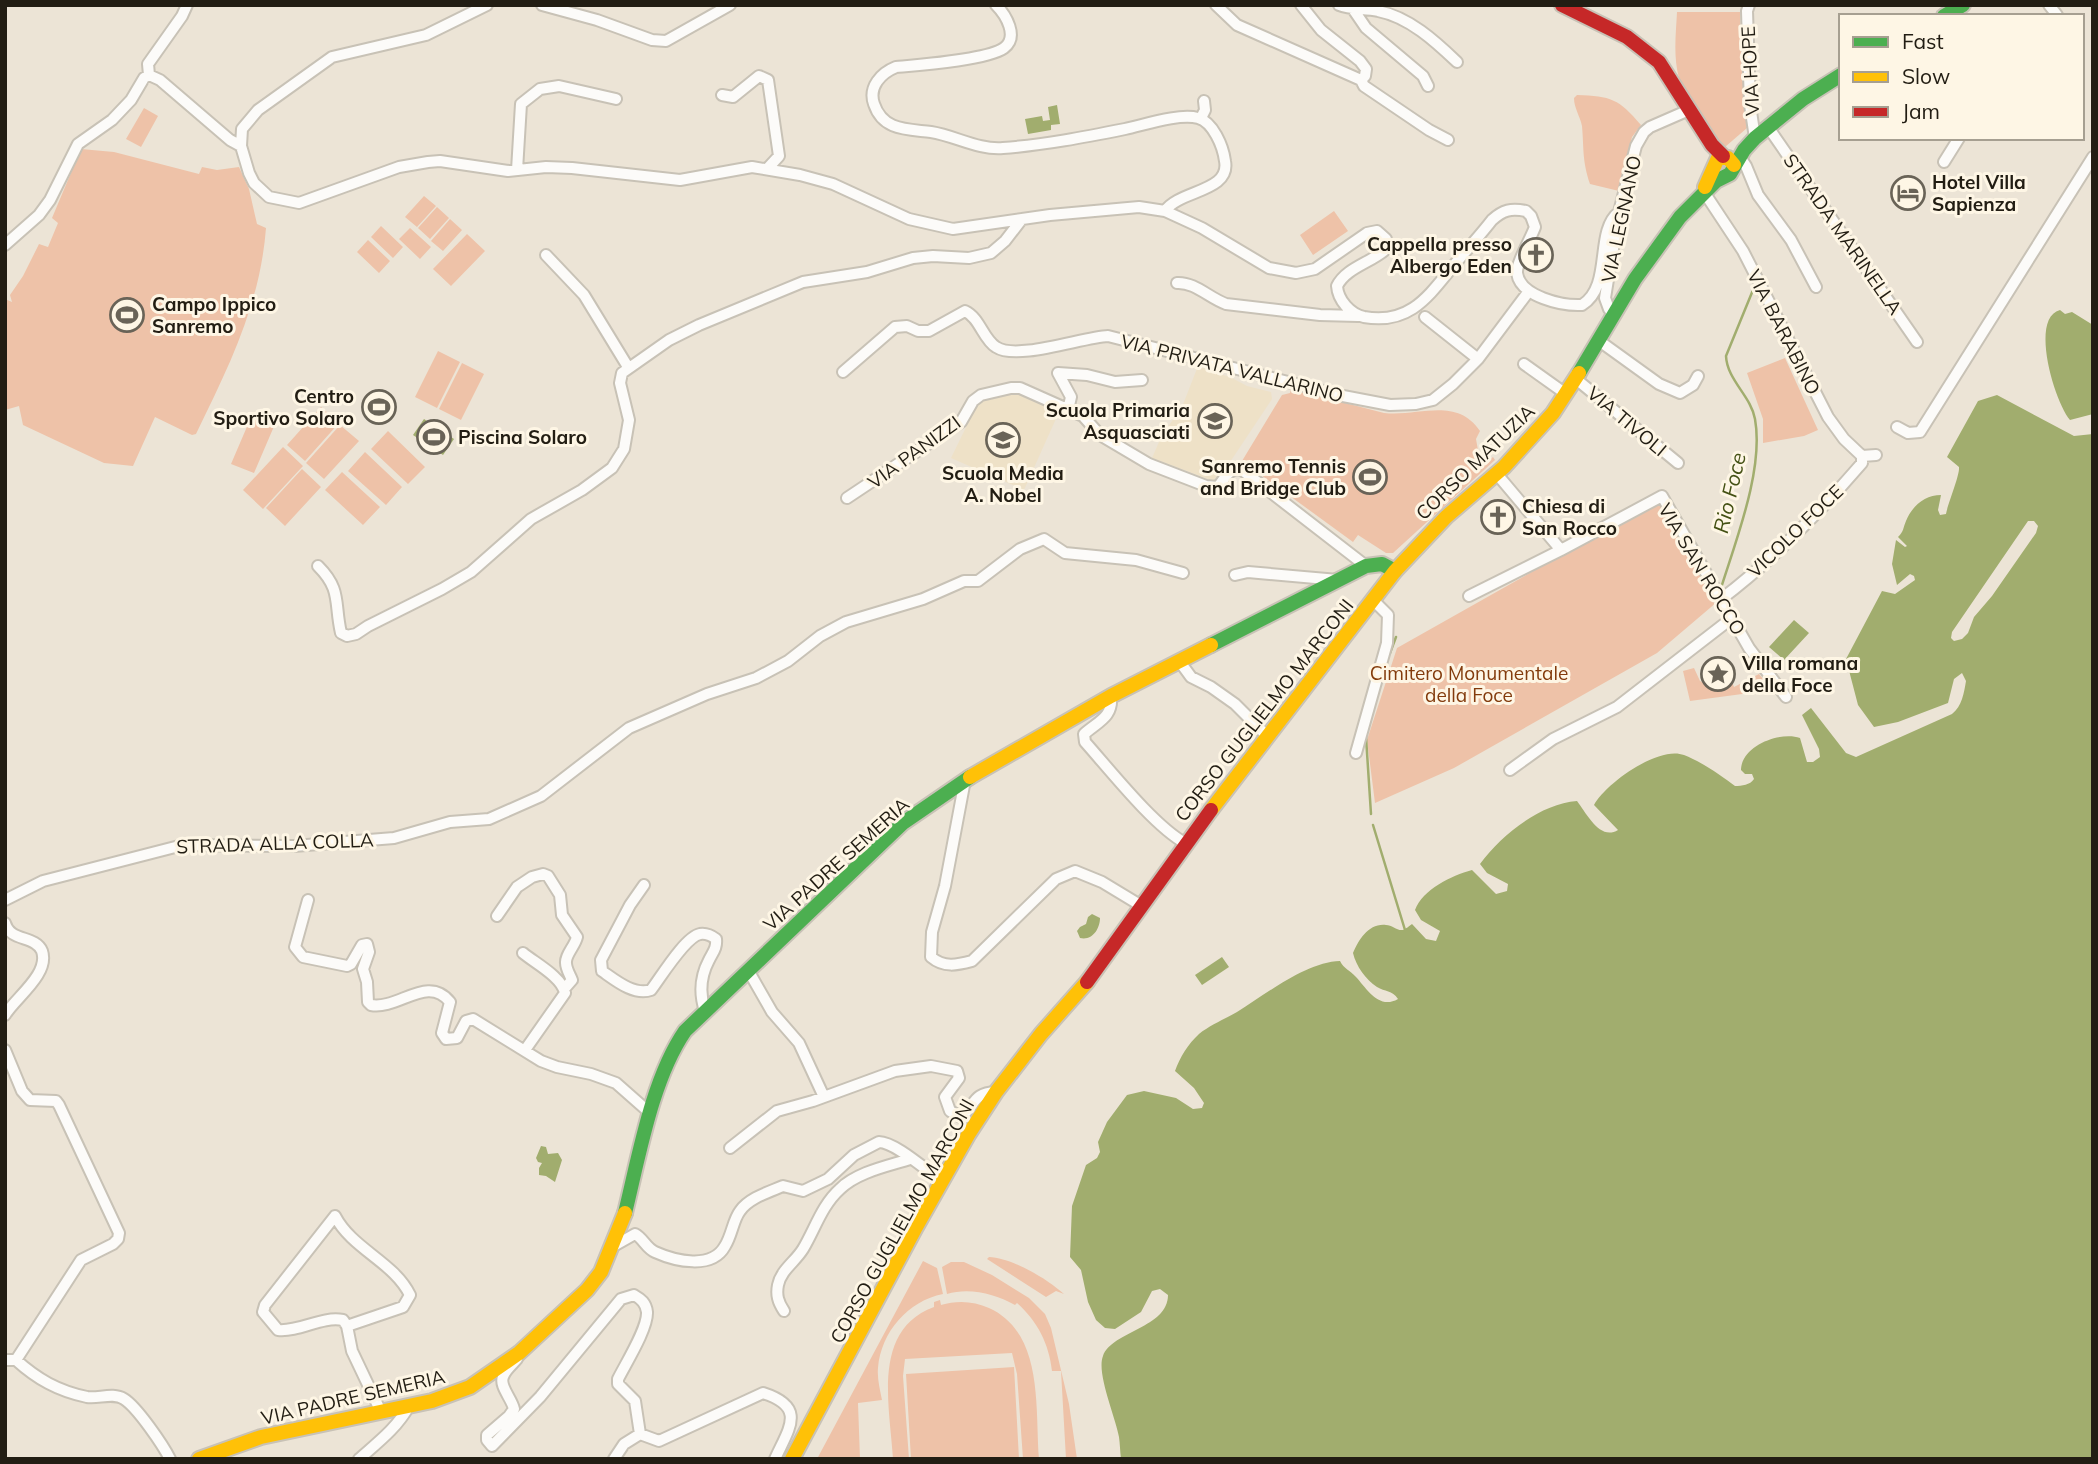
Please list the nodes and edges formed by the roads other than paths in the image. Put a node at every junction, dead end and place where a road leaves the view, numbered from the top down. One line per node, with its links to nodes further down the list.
1 (187, 5): 15 (street)
2 (487, 5): 28 (street)
3 (542, 5): 4 (street)
4 (730, 5)
5 (996, 5): 23 (street)
6 (1216, 5): 17 (street)
7 (1301, 5): 17 (street)
8 (1339, 5): 12 (street)
9 (1562, 5): 22 (main road)
10 (1749, 5): 25 (street, VIA HOPE)
11 (1963, 5): 13 (main road)
12 (1353, 9): 14 (street); 18 (street)
13 (1947, 14)
14 (1457, 62)
15 (149, 75): 28 (street); 38 (street)
16 (1839, 76): 24 (main road, CORSO MATUZIA)
17 (1361, 80): 26 (street)
18 (1428, 86)
19 (722, 95): 32 (street)
20 (616, 99): 33 (street)
21 (1204, 101): 23 (street)
22 (1689, 110): 30 (main road); 36 (street, VIA LEGNANO)
23 (1201, 118): 35 (street)
24 (1768, 127): 25 (main road, CORSO MATUZIA); 47 (street, STRADA MARINELLA)
25 (1755, 138): 30 (main road, CORSO MATUZIA)
26 (1448, 140)
27 (1958, 140): 31 (street)
28 (240, 146): 33 (street)
29 (2093, 157): 57 (street)
30 (1727, 162): 34 (main road, CORSO MATUZIA); 41 (street)
31 (1944, 162)
32 (767, 169): 33 (street); 37 (street)
33 (516, 170)
34 (1702, 193): 43 (main road, CORSO MATUZIA); 59 (street, VIA BARABINO)
35 (1165, 211): 37 (street); 44 (street)
36 (1619, 212): 42 (street); 43 (street, VIA LEGNANO)
37 (1022, 219): 50 (street)
38 (5, 245)
39 (546, 255): 50 (street)
40 (1177, 283): 44 (street)
41 (1816, 287)
42 (1529, 290): 44 (street); 48 (street, VIA PRIVATA VALLARINO)
43 (1613, 314): 46 (main road, CORSO MATUZIA)
44 (1358, 316)
45 (1425, 317): 48 (street)
46 (1598, 340): 52 (street); 53 (main road, CORSO MATUZIA)
47 (1917, 342)
48 (1478, 359): 51 (street, VIA PRIVATA VALLARINO)
49 (1524, 364): 55 (street)
50 (628, 367): 64 (street)
51 (843, 372)
52 (1698, 376)
53 (1576, 379): 55 (main road, CORSO MATUZIA); 60 (street, VIA TIVOLI)
54 (1142, 380): 56 (street)
55 (1566, 394): 61 (main road, CORSO MATUZIA)
56 (1068, 410): 62 (street, VIA PANIZZI); 65 (street, VIA PANIZZI)
57 (1897, 427)
58 (1876, 454): 59 (street)
59 (1862, 456): 72 (street, VICOLO FOCE)
60 (1678, 463)
61 (1496, 473): 63 (street); 66 (main road, CORSO MATUZIA)
62 (847, 498)
63 (1561, 550): 70 (street, VIA SAN ROCCO); 72 (street, VIA SAN ROCCO)
64 (318, 566)
65 (1366, 566): 66 (main road); 69 (main road, VIA PADRE SEMERIA)
66 (1395, 571): 71 (main road, CORSO GUGLIELMO MARCONI)
67 (1184, 572): 83 (street, STRADA ALLA COLLA)
68 (1235, 575): 69 (street)
69 (1338, 580): 74 (main road, VIA PADRE SEMERIA)
70 (1469, 596)
71 (1373, 600): 77 (main road, CORSO GUGLIELMO MARCONI); 78 (street, CORSO GUGLIELMO MARCONI)
72 (1720, 600): 73 (street, VIA SAN ROCCO)
73 (1732, 618): 76 (street, VIA SAN ROCCO); 79 (street)
74 (1180, 662): 75 (main road, VIA PADRE SEMERIA); 77 (street)
75 (1111, 696): 80 (main road, VIA PADRE SEMERIA); 81 (street)
76 (1786, 697)
77 (1267, 736): 81 (main road, CORSO GUGLIELMO MARCONI)
78 (1356, 754)
79 (1510, 770)
80 (965, 780): 85 (street); 89 (main road, VIA PADRE SEMERIA)
81 (1185, 843): 85 (main road, CORSO GUGLIELMO MARCONI)
82 (644, 885): 91 (street)
83 (5, 900)
84 (307, 900): 94 (street)
85 (1140, 905): 95 (main road, CORSO GUGLIELMO MARCONI)
86 (497, 916): 90 (street)
87 (5, 923): 92 (street)
88 (523, 953): 90 (street)
89 (748, 970): 91 (main road, VIA PADRE SEMERIA); 96 (street)
90 (565, 988): 94 (street)
91 (705, 1011): 97 (main road, VIA PADRE SEMERIA)
92 (5, 1015)
93 (5, 1050): 105 (street)
94 (525, 1050): 97 (street)
95 (996, 1092): 96 (street); 100 (main road, CORSO GUGLIELMO MARCONI)
96 (824, 1097): 98 (street)
97 (650, 1113): 101 (main road, VIA PADRE SEMERIA)
98 (730, 1148)
99 (910, 1158): 100 (street); 101 (street); 102 (street)
100 (942, 1181): 114 (main road, CORSO GUGLIELMO MARCONI)
101 (612, 1247): 104 (main road, VIA PADRE SEMERIA)
102 (784, 1311)
103 (346, 1326): 103 (street); 107 (street)
104 (519, 1353): 106 (main road, VIA PADRE SEMERIA); 108 (street)
105 (11, 1360): 109 (street)
106 (410, 1406): 107 (main road, VIA PADRE SEMERIA); 111 (street)
107 (381, 1412): 110 (main road, VIA PADRE SEMERIA)
108 (640, 1434): 112 (street); 113 (street)
109 (170, 1459)
110 (200, 1459)
111 (359, 1459)
112 (614, 1459)
113 (775, 1459)
114 (792, 1459)

